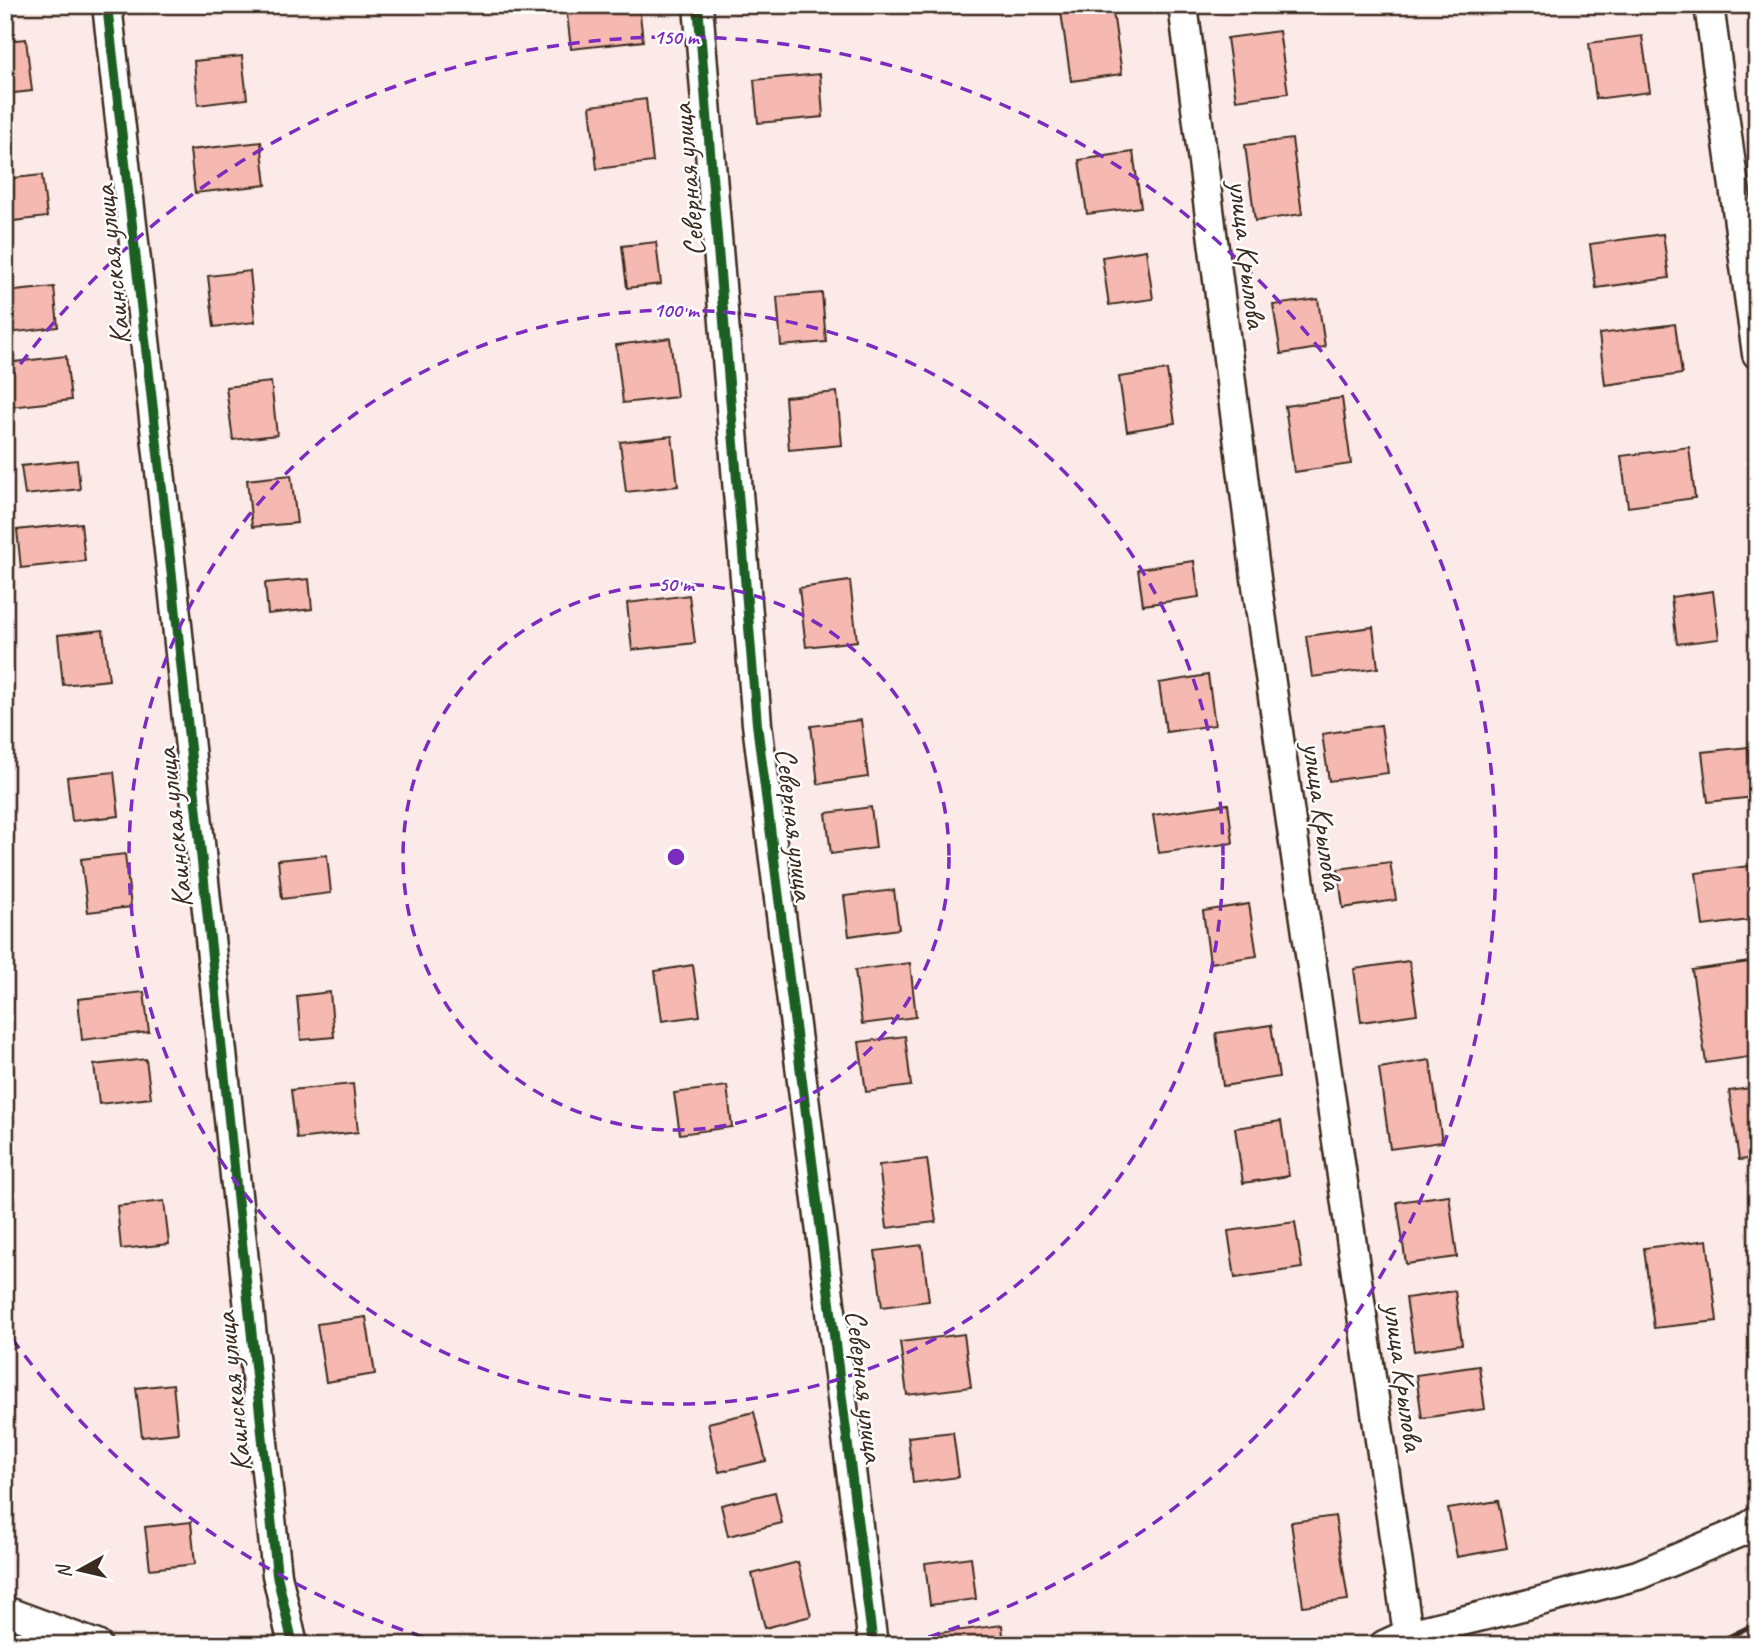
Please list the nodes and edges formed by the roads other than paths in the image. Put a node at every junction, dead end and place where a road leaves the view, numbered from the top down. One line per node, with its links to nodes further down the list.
1 (107, 5): 10 (street, Каинская улица)
2 (698, 5): 11 (street, Северная улица)
3 (1183, 5): 8 (street, улица Крылова)
4 (1709, 5): 5 (street)
5 (1757, 354)
6 (1757, 1521): 8 (street)
7 (5, 1611): 9 (street)
8 (1396, 1639)
9 (97, 1645)
10 (293, 1645)
11 (873, 1645)

